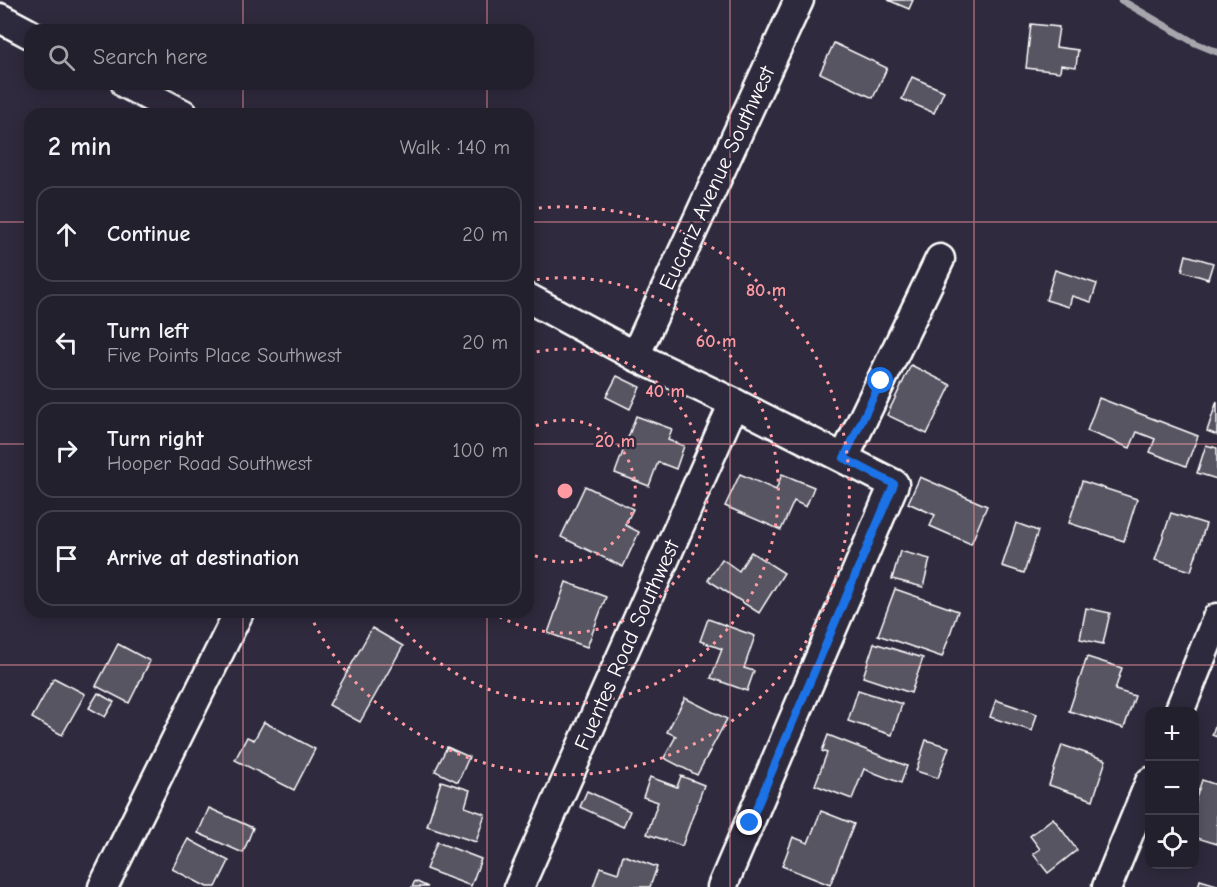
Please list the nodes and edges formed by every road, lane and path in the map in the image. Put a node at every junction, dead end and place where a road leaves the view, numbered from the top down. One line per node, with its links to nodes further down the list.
1 (799, 0): 8 (street, Eucariz Avenue Southwest)
2 (0, 18): 3 (street)
3 (24, 31)
4 (137, 90): 5 (street)
5 (172, 108)
6 (940, 259): 10 (street)
7 (534, 301): 8 (street)
8 (634, 356): 9 (street)
9 (734, 403): 10 (street); 16 (street, Fuentes Road Southwest)
10 (844, 458): 17 (street)
11 (236, 618): 15 (street)
12 (1217, 618): 13 (street)
13 (1181, 707)
14 (1145, 792): 18 (street)
15 (103, 887)
16 (519, 887)
17 (722, 887)
18 (1107, 887)

